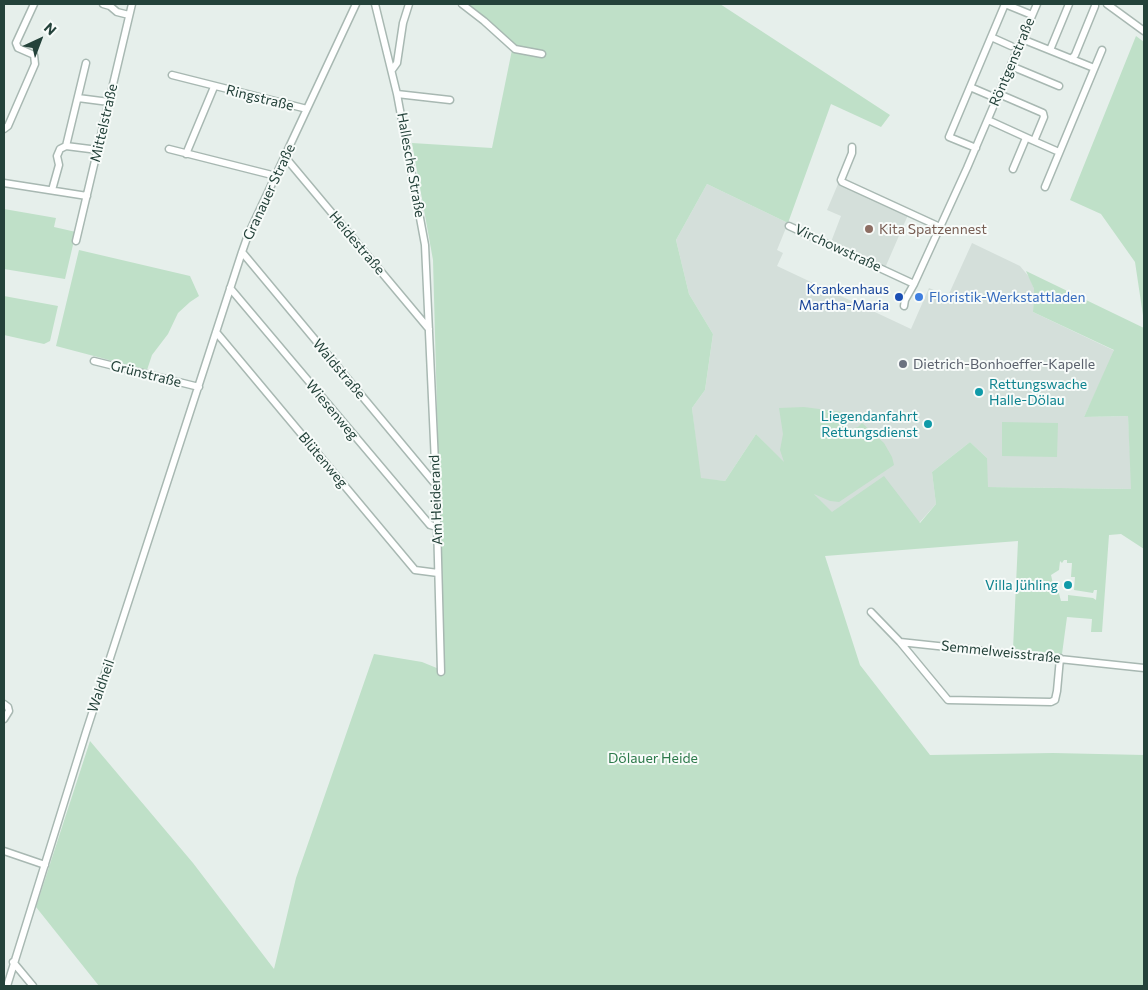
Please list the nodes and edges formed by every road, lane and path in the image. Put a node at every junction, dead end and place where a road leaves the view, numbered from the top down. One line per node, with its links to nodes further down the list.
1 (34, 4): 39 (street)
2 (103, 4): 13 (street)
3 (132, 4): 13 (street, Mittelstraße)
4 (356, 4): 37 (street, Granauer Straße)
5 (375, 4): 26 (street, Hallesche Straße)
6 (409, 4): 26 (street)
7 (462, 4): 21 (street)
8 (1005, 4): 14 (street); 16 (street)
9 (1037, 4): 14 (street, Röntgenstraße)
10 (1069, 4): 19 (street)
11 (1107, 4): 15 (street)
12 (1095, 6): 22 (street)
13 (129, 15): 36 (street, Mittelstraße)
14 (1032, 15): 17 (street, Röntgenstraße)
15 (1144, 31)
16 (991, 37): 18 (street); 30 (street)
17 (1022, 39): 19 (street); 24 (street, Röntgenstraße)
18 (1011, 46)
19 (1050, 50): 22 (street)
20 (1102, 50): 25 (street)
21 (542, 54)
22 (1071, 59): 25 (street)
23 (86, 64): 34 (street)
24 (1011, 66): 28 (street); 32 (street, Röntgenstraße)
25 (1094, 68): 47 (street)
26 (392, 70): 31 (street, Hallesche Straße)
27 (172, 76): 29 (street, Ringstraße)
28 (1058, 86)
29 (214, 87): 37 (street, Ringstraße); 48 (street, Ringstraße)
30 (970, 87): 33 (street); 44 (street)
31 (398, 94): 35 (street); 63 (street, Hallesche Straße)
32 (999, 94): 38 (street, Röntgenstraße); 41 (street)
33 (991, 96)
34 (78, 98): 36 (street); 42 (street)
35 (450, 100)
36 (109, 102): 45 (street, Mittelstraße)
37 (307, 109): 49 (street, Granauer Straße)
38 (988, 120): 40 (street, Röntgenstraße); 44 (street, Röntgenstraße)
39 (4, 129)
40 (1026, 138): 41 (street, Röntgenstraße); 50 (street)
41 (1034, 141): 47 (street, Röntgenstraße)
42 (66, 146): 45 (street); 54 (street)
43 (852, 147): 57 (street)
44 (976, 148): 57 (street, Röntgenstraße)
45 (98, 150): 55 (street, Mittelstraße)
46 (169, 150): 48 (street)
47 (1059, 152): 53 (street)
48 (186, 154): 51 (street)
49 (285, 157): 51 (street, Granauer Straße); 63 (street, Heidestraße)
50 (1013, 169)
51 (276, 176): 59 (street, Granauer Straße)
52 (4, 183): 54 (street)
53 (1044, 187)
54 (52, 190): 55 (street)
55 (87, 196): 58 (street, Mittelstraße)
56 (789, 226): 60 (street, Virchowstraße)
57 (940, 227): 60 (street, Röntgenstraße)
58 (76, 241)
59 (242, 252): 61 (street, Granauer Straße); 67 (street, Waldstraße)
60 (914, 284): 62 (street, Röntgenstraße)
61 (230, 288): 64 (street, Granauer Straße); 68 (street, Wiesenweg)
62 (904, 306)
63 (429, 329): 67 (street, Am Heiderand)
64 (216, 332): 66 (street, Granauer Straße); 69 (street, Blütenweg)
65 (94, 361): 66 (street, Grünstraße)
66 (199, 387): 78 (street, Waldheil)
67 (436, 485): 68 (street, Am Heiderand)
68 (437, 527): 69 (street, Am Heiderand)
69 (438, 573): 74 (street, Am Heiderand)
70 (871, 612): 71 (street)
71 (900, 642): 72 (street, Semmelweisstraße); 72 (street)
72 (1060, 658): 73 (street, Semmelweisstraße)
73 (1144, 668)
74 (441, 672)
75 (4, 704): 76 (street)
76 (4, 719)
77 (4, 852): 78 (street)
78 (46, 865): 79 (street, Waldheil)
79 (14, 962): 80 (street, Waldheil); 81 (street)
80 (7, 986)
81 (33, 986)

